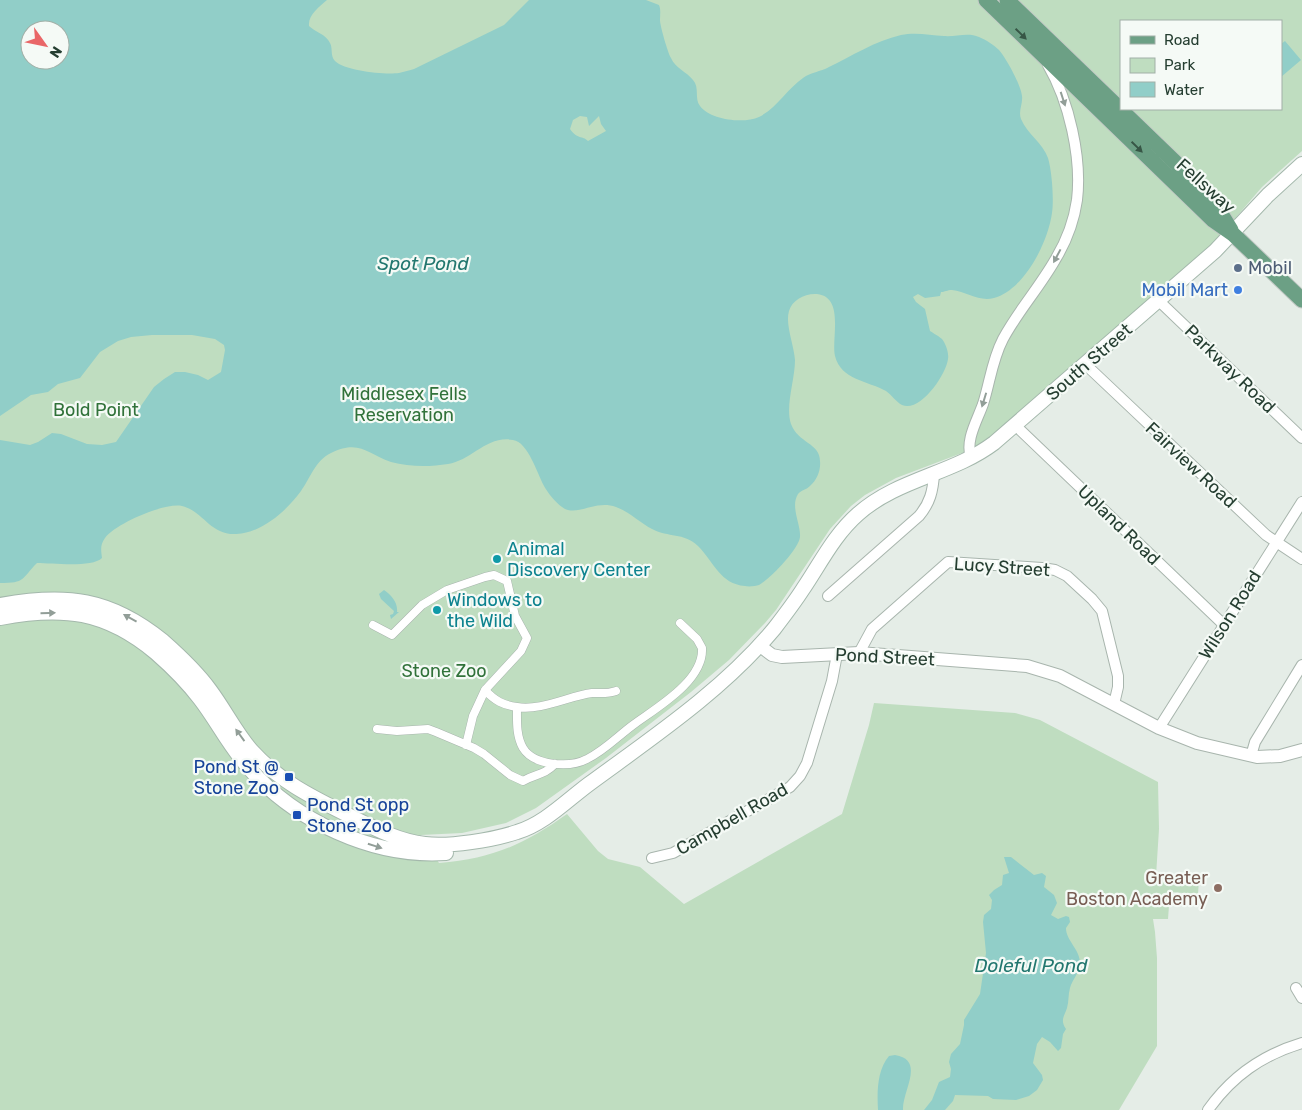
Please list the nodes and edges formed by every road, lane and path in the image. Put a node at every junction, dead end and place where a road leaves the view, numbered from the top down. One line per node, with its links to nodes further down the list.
1 (986, 0): 3 (main road, Fellsway, one-way to 3)
2 (1007, 0): 4 (main road, Fellsway)
3 (1042, 55): 7 (main road, Fellsway, one-way to 7); 13 (street, one-way to 13)
4 (1120, 109)
5 (1121, 110): 7 (main road, Fellsway)
6 (1302, 164): 7 (main road, South Street)
7 (1233, 234): 8 (main road); 9 (main road, South Street)
8 (1302, 300)
9 (1159, 301): 10 (main road, South Street); 12 (street, Parkway Road)
10 (1085, 364): 11 (main road, South Street); 16 (street, Fairview Road)
11 (1015, 425): 13 (main road, South Street); 23 (street, Upland Road)
12 (1302, 438)
13 (971, 458): 14 (main road, South Street)
14 (934, 474): 18 (street); 24 (main road, South Street)
15 (1302, 502): 16 (street, Wilson Road)
16 (1276, 542): 17 (street, Fairview Road); 23 (street, Wilson Road)
17 (1302, 559)
18 (828, 596)
19 (0, 605): 38 (main road, one-way to 19)
20 (0, 618): 38 (main road, one-way to 38)
21 (680, 623): 37 (street)
22 (373, 625): 28 (street)
23 (1224, 625): 32 (street, Wilson Road)
24 (759, 645): 26 (street, Pond Street); 38 (main road)
25 (859, 653): 26 (street, Pond Street); 30 (street, Pond Street); 30 (street, Lucy Street)
26 (837, 654): 39 (street, Campbell Road)
27 (1302, 665): 36 (street)
28 (485, 690): 31 (street); 34 (street)
29 (616, 691): 31 (street)
30 (1114, 704): 32 (street, Pond Street)
31 (517, 707): 37 (street)
32 (1159, 728): 36 (street, Pond Street)
33 (377, 729): 34 (street)
34 (466, 744): 37 (street)
35 (1302, 750): 36 (street, Pond Street)
36 (1252, 756)
37 (555, 764)
38 (517, 832)
39 (652, 858)
40 (1296, 988): 41 (street)
41 (1302, 998)
42 (1302, 1043): 43 (street)
43 (1208, 1110)

